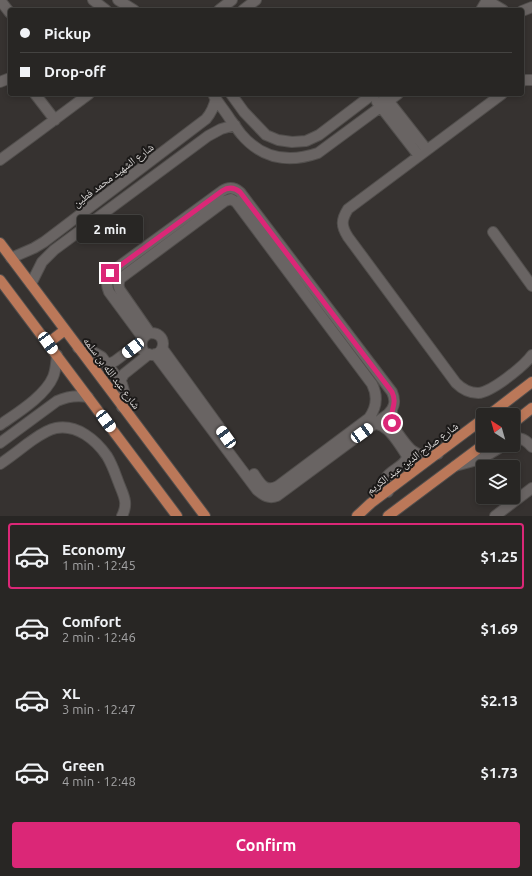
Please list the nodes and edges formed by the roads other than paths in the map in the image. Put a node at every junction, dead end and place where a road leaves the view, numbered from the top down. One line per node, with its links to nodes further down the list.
1 (0, 0): 13 (street)
2 (93, 0): 7 (street)
3 (118, 0): 8 (street)
4 (232, 0): 9 (street)
5 (256, 0): 10 (street)
6 (489, 0): 11 (street); 12 (street)
7 (103, 8)
8 (131, 8)
9 (222, 8)
10 (246, 8)
11 (483, 8)
12 (499, 8)
13 (8, 10)
14 (37, 96): 22 (street)
15 (86, 96): 22 (street)
16 (214, 96): 23 (street); 35 (street, شارع الشهيد محمد فطين)
17 (232, 96): 24 (street)
18 (370, 96): 24 (street)
19 (394, 96): 21 (street)
20 (499, 96): 26 (street)
21 (384, 101): 25 (street); 26 (street); 27 (street)
22 (55, 120): 28 (street)
23 (235, 125): 25 (street); 37 (street)
24 (266, 134): 25 (street)
25 (259, 149)
26 (427, 150): 27 (street)
27 (419, 156): 46 (street)
28 (0, 160)
29 (174, 225): 31 (street); 32 (street); 39 (street)
30 (493, 232): 38 (street)
31 (181, 234): 34 (street); 39 (street)
32 (159, 237): 34 (street); 41 (street)
33 (0, 243): 35 (main road, شارع عبد الله بن سلمه)
34 (166, 245): 41 (street)
35 (11, 258): 37 (main road, شارع عبد الله بن سلمه)
36 (0, 280): 42 (main road)
37 (31, 284): 40 (main road, شارع عبد الله بن سلمه)
38 (532, 286)
39 (323, 310): 54 (street); 56 (street)
40 (65, 330): 42 (main road); 43 (main road, شارع عبد الله بن سلمه)
41 (145, 337): 44 (street); 44 (street); 47 (street)
42 (48, 343): 45 (main road)
43 (78, 348): 47 (street); 51 (main road, شارع عبد الله بن سلمه)
44 (156, 352): 48 (street); 56 (street)
45 (57, 355): 50 (main road); 58 (street)
46 (532, 355)
47 (106, 363): 48 (street)
48 (120, 381): 51 (street)
49 (532, 382): 52 (main road)
50 (88, 397): 60 (street); 71 (main road)
51 (122, 407): 72 (main road, شارع عبد الله بن سلمه)
52 (498, 408)
53 (532, 408): 55 (main road)
54 (392, 410): 56 (street); 65 (street)
55 (520, 417)
56 (372, 421): 65 (street)
57 (476, 424): 64 (main road, شارع صلاح الدين عبد الكريم)
58 (0, 425)
59 (520, 438): 61 (street)
60 (0, 443)
61 (532, 447)
62 (476, 450): 67 (main road)
63 (492, 452): 67 (street)
64 (438, 454): 65 (street); 69 (main road, شارع صلاح الدين عبد الكريم)
65 (411, 455): 69 (street)
66 (0, 464): 70 (street)
67 (455, 466): 74 (main road)
68 (532, 488): 75 (street)
69 (388, 492): 73 (main road, شارع صلاح الدين عبد الكريم)
70 (122, 516)
71 (177, 516)
72 (205, 516)
73 (357, 516)
74 (388, 516)
75 (495, 516)

